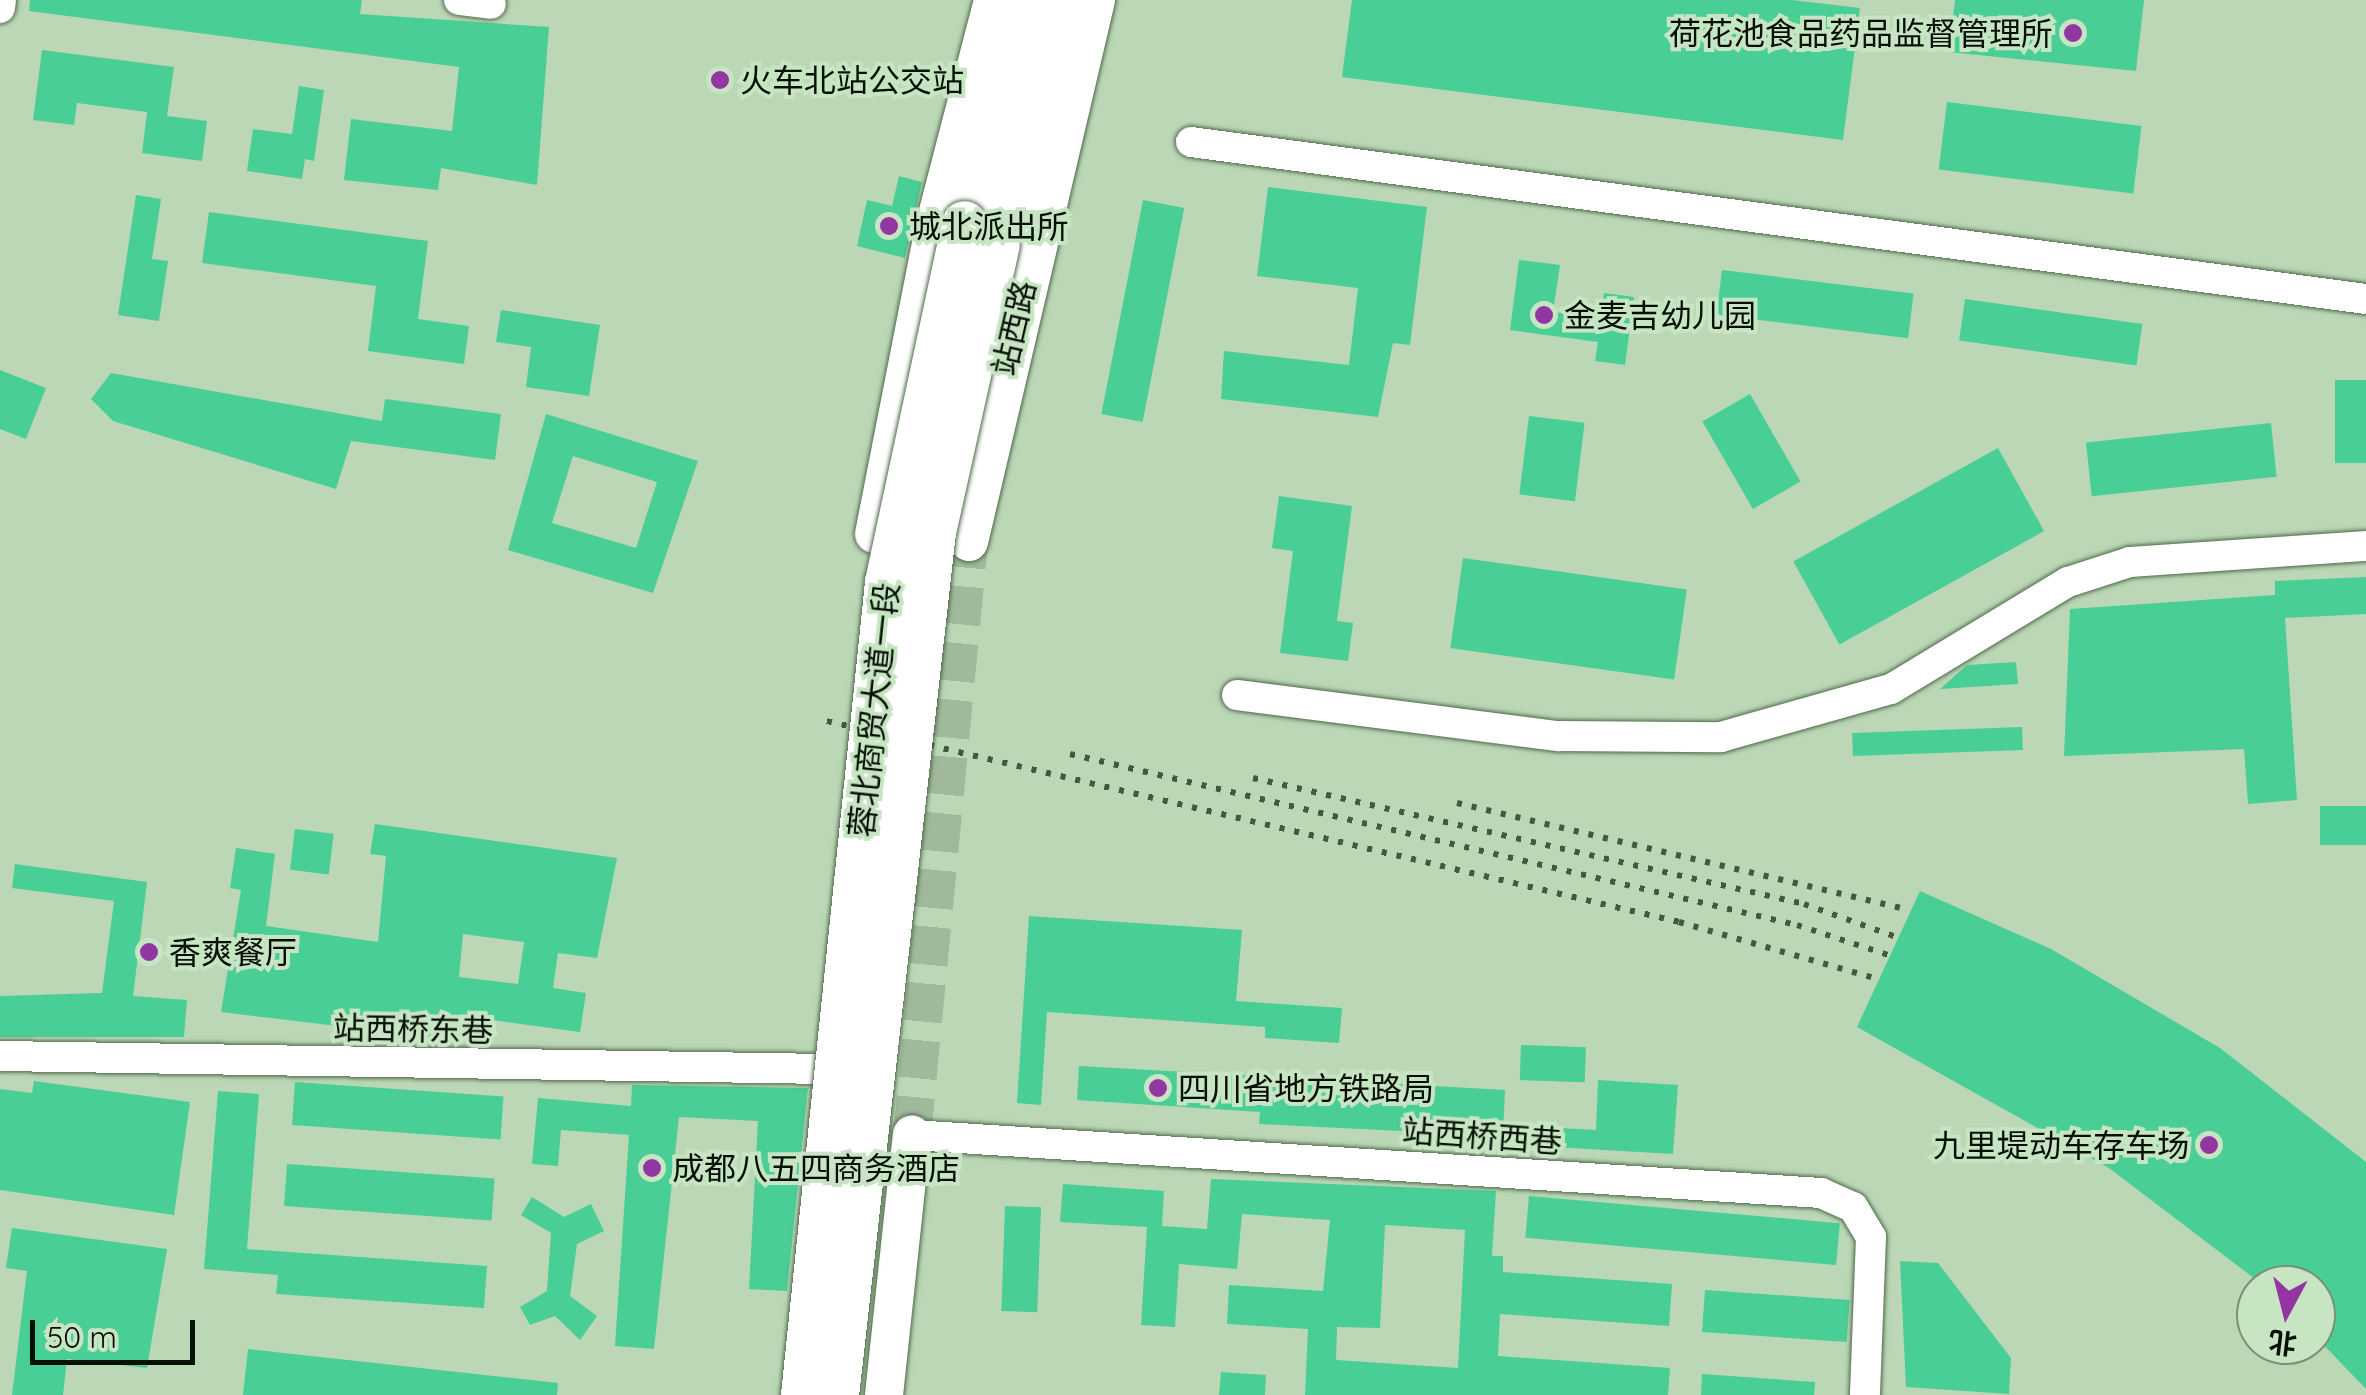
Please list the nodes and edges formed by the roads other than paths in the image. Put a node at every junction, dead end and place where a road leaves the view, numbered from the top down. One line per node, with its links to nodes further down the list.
1 (1, 0): 5 (street)
2 (459, 0): 4 (street)
3 (1096, 0): 10 (main road, 站西路)
4 (490, 4)
5 (0, 8)
6 (1033, 11): 9 (main road); 17 (highway, 蓉北商贸大道一段, bridge); 18 (highway, 蓉北商贸大道一段, bridge)
7 (1190, 142): 8 (street)
8 (2366, 299)
9 (874, 534)
10 (969, 542)
11 (2366, 546): 12 (street)
12 (1237, 695)
13 (0, 1056): 14 (street, 站西桥东巷)
14 (824, 1069): 16 (main road)
15 (912, 1135): 19 (main road); 20 (street, 站西桥西巷)
16 (794, 1395)
17 (804, 1395)
18 (836, 1395)
19 (884, 1395)
20 (1865, 1395)

